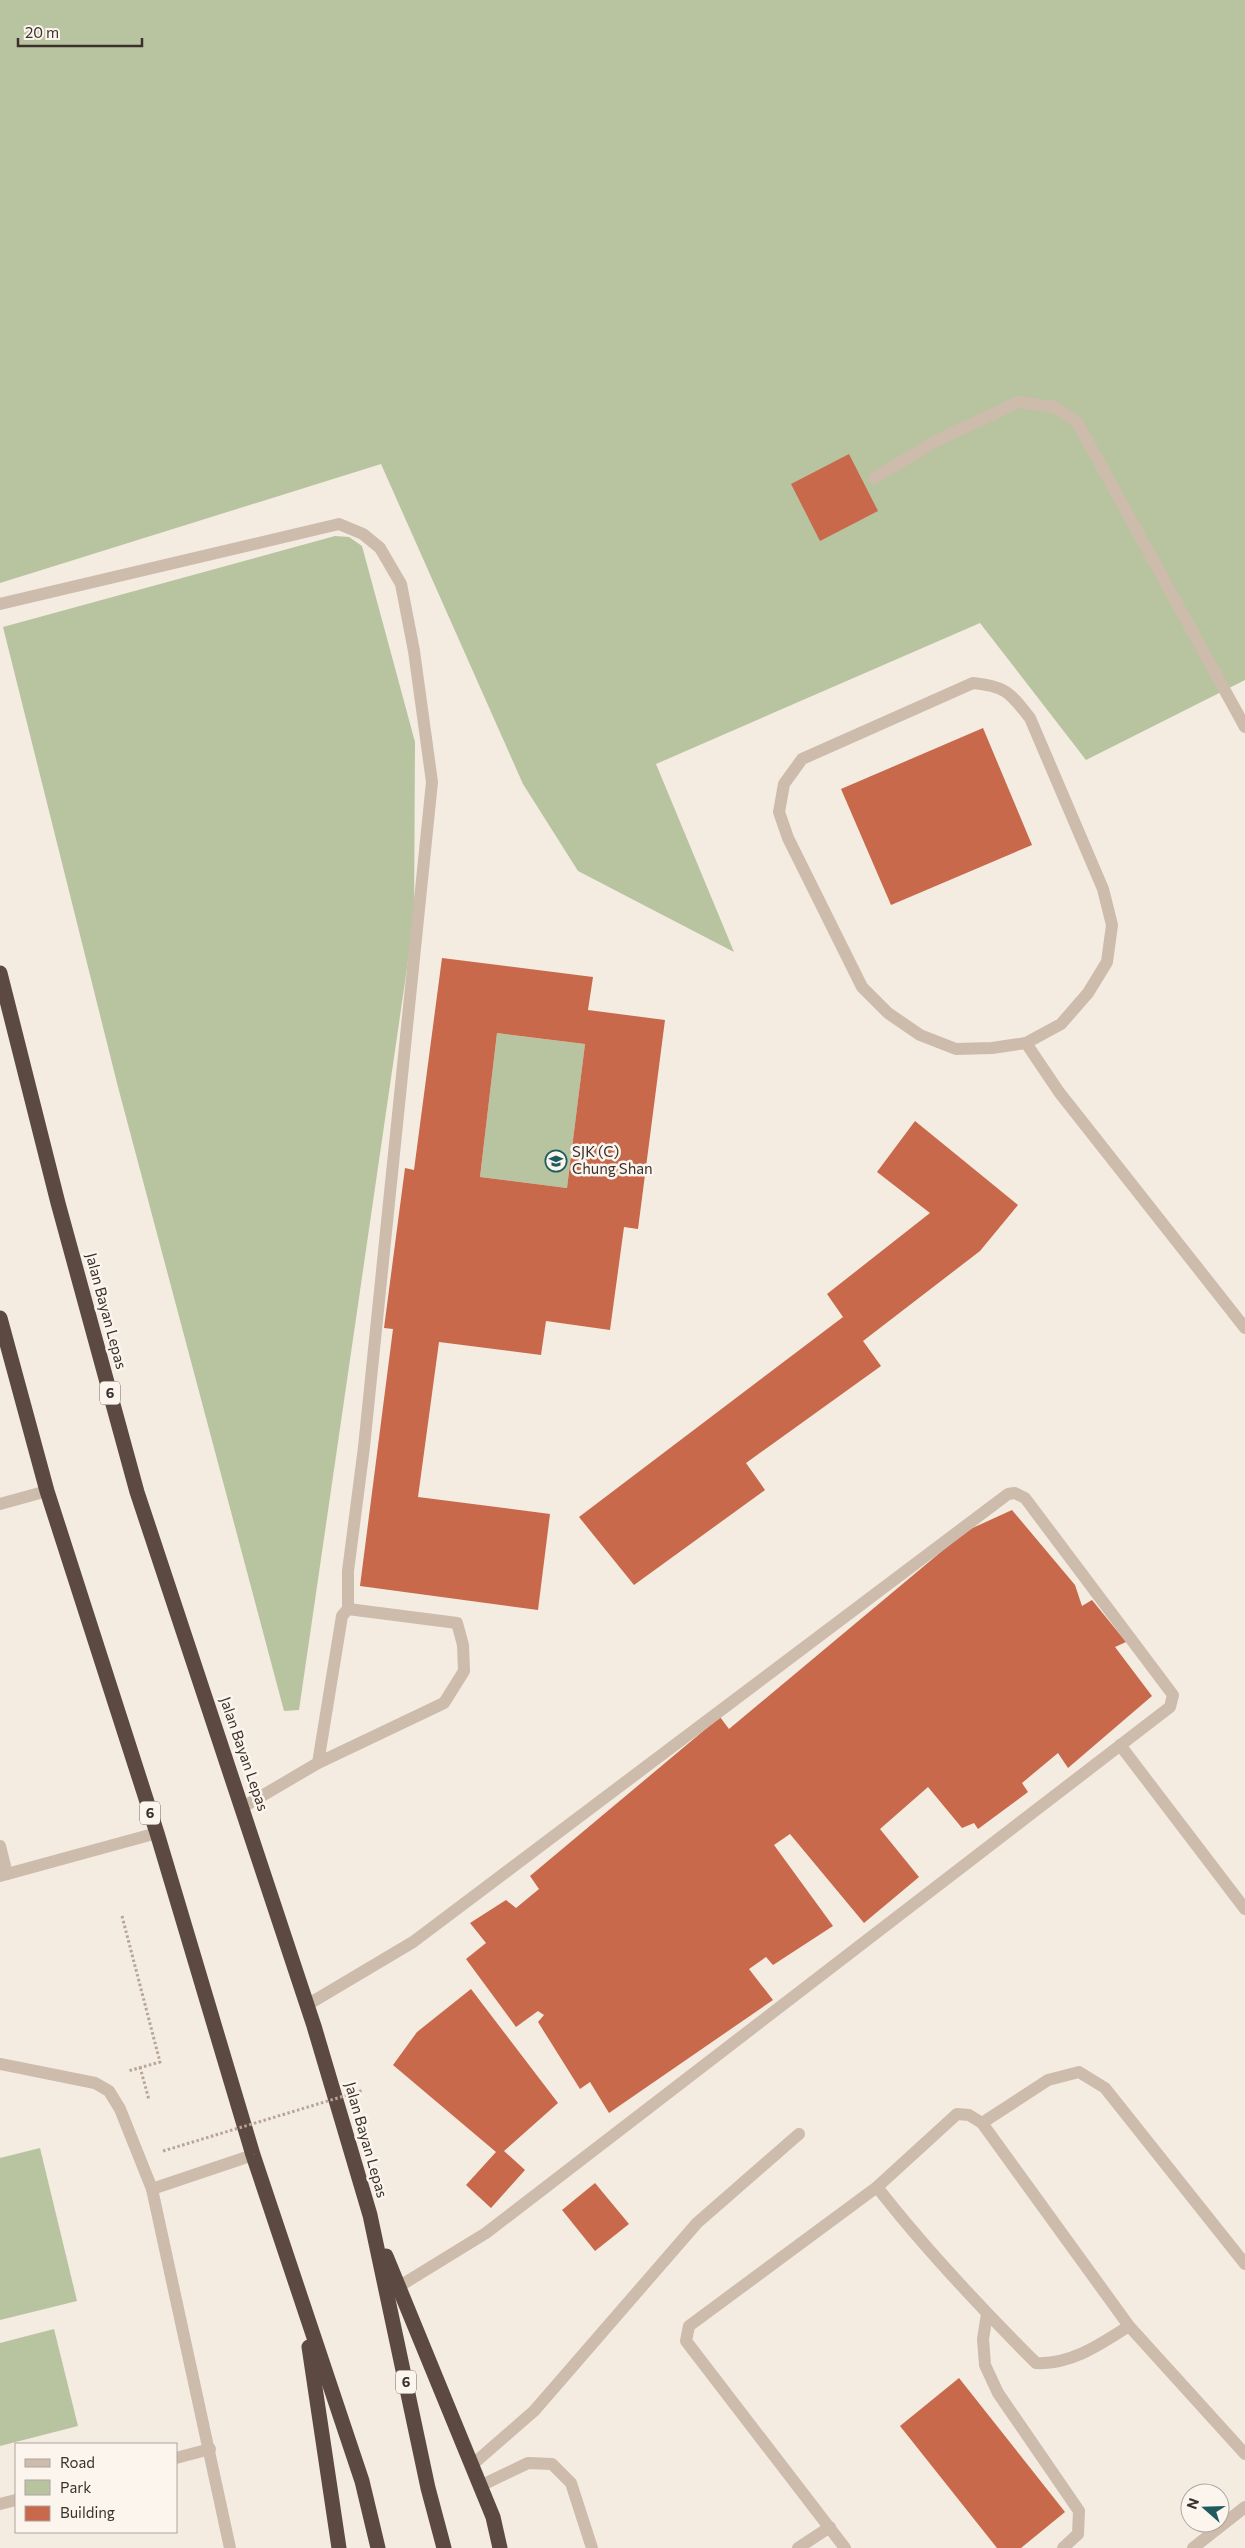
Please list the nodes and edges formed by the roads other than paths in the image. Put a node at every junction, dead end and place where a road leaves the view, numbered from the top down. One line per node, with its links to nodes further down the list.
1 (874, 478): 3 (street)
2 (0, 604): 10 (street)
3 (1245, 727)
4 (0, 973): 13 (highway, Jalan Bayan Lepas / 6)
5 (1026, 1043): 5 (street); 7 (street)
6 (0, 1318): 8 (highway, 6)
7 (1244, 1326)
8 (47, 1491): 9 (street); 14 (highway, 6)
9 (0, 1504)
10 (348, 1609): 12 (street); 12 (street)
11 (1120, 1745): 17 (street); 18 (street); 27 (street)
12 (318, 1763): 13 (street)
13 (244, 1807): 18 (highway, Jalan Bayan Lepas / 6)
14 (157, 1833): 16 (street); 22 (highway, 6)
15 (0, 1846): 16 (street)
16 (4, 1875)
17 (1245, 1909)
18 (307, 2005): 25 (highway, Jalan Bayan Lepas / 6)
19 (0, 2064): 24 (street)
20 (982, 2123): 23 (street); 26 (street); 30 (street)
21 (799, 2134): 34 (street)
22 (253, 2155): 24 (street); 28 (highway, 6)
23 (877, 2187): 29 (street); 39 (street)
24 (152, 2190): 31 (street)
25 (370, 2215): 27 (highway); 43 (highway, Jalan Bayan Lepas / 6)
26 (1245, 2264)
27 (398, 2287): 34 (highway)
28 (304, 2306): 41 (highway); 42 (highway, 6)
29 (987, 2314): 30 (street); 48 (street)
30 (1129, 2326): 32 (street)
31 (210, 2449): 33 (street); 40 (street)
32 (1245, 2454)
33 (178, 2457)
34 (472, 2465): 35 (highway)
35 (480, 2486): 44 (highway); 45 (street)
36 (15, 2500): 37 (street)
37 (0, 2504)
38 (1245, 2507): 49 (street)
39 (830, 2526): 46 (street); 47 (street)
40 (230, 2548)
41 (339, 2548)
42 (378, 2548)
43 (444, 2548)
44 (500, 2548)
45 (592, 2548)
46 (798, 2548)
47 (845, 2548)
48 (1063, 2548)
49 (1193, 2548)

